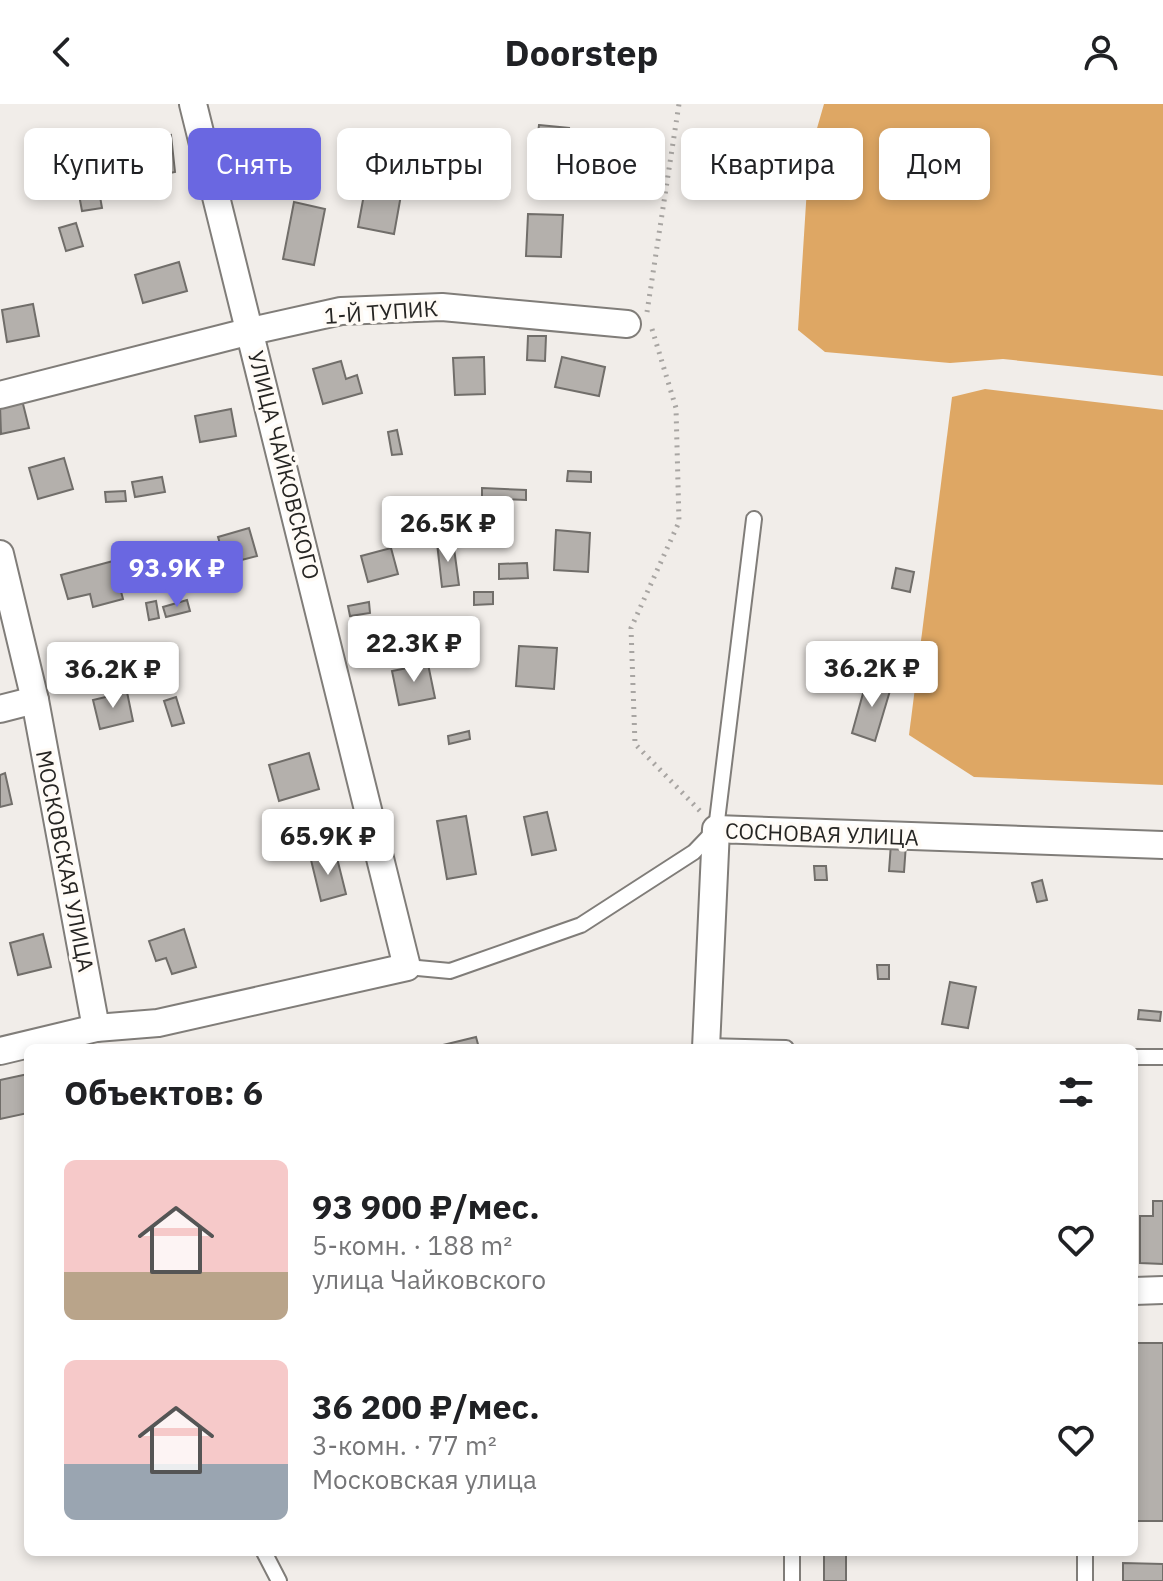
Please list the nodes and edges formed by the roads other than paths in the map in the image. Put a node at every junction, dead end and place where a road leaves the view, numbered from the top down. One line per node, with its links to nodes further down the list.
1 (193, 104): 3 (street, УЛИЦА ЧАЙКОВСКОГО)
2 (637, 318): 3 (street, 1-Й ТУПИК)
3 (251, 331): 4 (street, 1-Й ТУПИК); 11 (street, УЛИЦА ЧАЙКОВСКОГО)
4 (0, 395)
5 (754, 519): 9 (lane)
6 (0, 554): 7 (street, МОСКОВСКАЯ УЛИЦА)
7 (35, 700): 8 (street); 12 (street, МОСКОВСКАЯ УЛИЦА)
8 (0, 709)
9 (716, 829): 10 (street, СОСНОВАЯ УЛИЦА); 11 (lane, СОСНОВАЯ УЛИЦА); 14 (street)
10 (1163, 845)
11 (407, 967): 12 (street, СОСНОВАЯ УЛИЦА)
12 (96, 1028): 13 (street, СОСНОВАЯ УЛИЦА)
13 (29, 1044)
14 (706, 1044)
15 (24, 1045): 16 (street, СОСНОВАЯ УЛИЦА)
16 (0, 1051)
17 (1138, 1057): 18 (lane)
18 (1163, 1057)
19 (1163, 1290): 20 (street)
20 (1138, 1291)
21 (266, 1556): 24 (lane)
22 (792, 1556): 25 (lane)
23 (1085, 1556): 26 (lane)
24 (279, 1581)
25 (792, 1581)
26 (1085, 1581)

